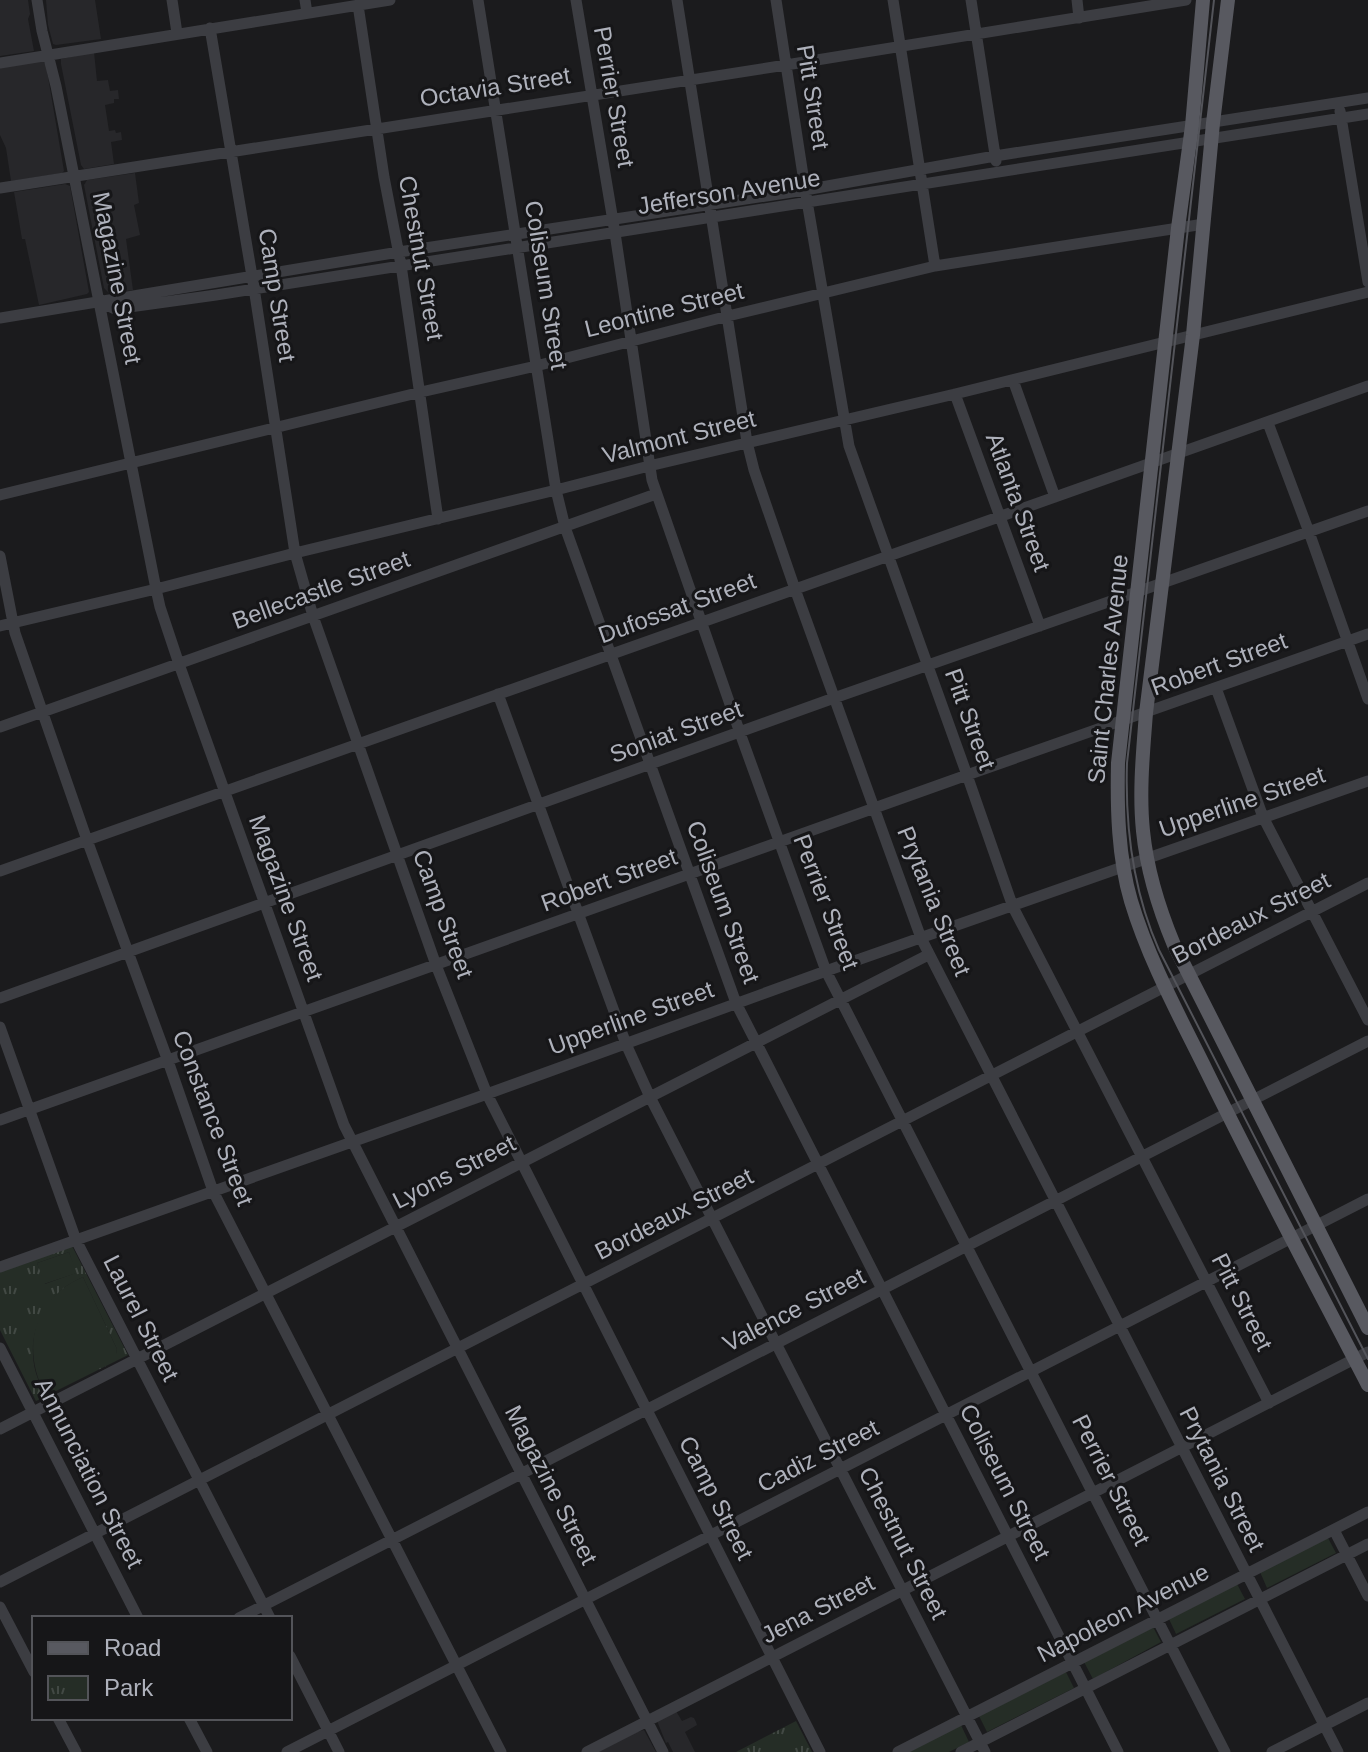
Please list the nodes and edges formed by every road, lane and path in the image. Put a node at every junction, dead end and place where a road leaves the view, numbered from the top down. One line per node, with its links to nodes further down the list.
1 (37, 0): 22 (street, Magazine Street)
2 (172, 0): 19 (street)
3 (305, 0): 16 (street)
4 (390, 0): 15 (street)
5 (478, 0): 29 (street, Coliseum Street)
6 (576, 0): 26 (street, Perrier Street)
7 (677, 0): 25 (street, Prytania Street)
8 (776, 0): 24 (street, Pitt Street)
9 (893, 0): 21 (street)
10 (971, 0): 20 (street)
11 (1077, 0): 17 (street)
12 (1186, 0): 17 (street, Octavia Street)
13 (1203, 0): 32 (main road, Saint Charles Avenue)
14 (1228, 0): 34 (main road, Saint Charles Avenue)
15 (358, 5): 16 (street); 33 (street, Chestnut Street)
16 (307, 13): 18 (street)
17 (1079, 18): 20 (street, Octavia Street)
18 (210, 28): 19 (street); 36 (street, Camp Street)
19 (177, 33): 22 (street)
20 (977, 35): 21 (street, Octavia Street); 37 (street)
21 (900, 47): 24 (street, Octavia Street); 38 (street)
22 (47, 56): 23 (street); 40 (street, Magazine Street)
23 (0, 63)
24 (786, 65): 25 (street, Octavia Street); 43 (street, Pitt Street)
25 (689, 80): 26 (street, Octavia Street); 44 (street, Prytania Street)
26 (592, 94): 29 (street, Octavia Street); 46 (street, Perrier Street)
27 (1368, 98): 28 (street, Jefferson Avenue)
28 (1339, 103): 31 (street); 34 (street, Jefferson Avenue)
29 (496, 110): 33 (street, Octavia Street); 48 (street, Coliseum Street)
30 (1368, 114): 31 (street, Jefferson Avenue)
31 (1341, 118): 34 (street, Jefferson Avenue); 54 (street)
32 (1192, 126): 34 (street, Jefferson Avenue); 35 (main road, Saint Charles Avenue); 37 (street, Jefferson Avenue)
33 (377, 128): 36 (street, Octavia Street); 50 (street, Chestnut Street)
34 (1213, 131): 35 (street, Jefferson Avenue); 45 (main road, Saint Charles Avenue)
35 (1190, 142): 39 (street, Jefferson Avenue); 47 (main road, Saint Charles Avenue)
36 (231, 151): 40 (street, Octavia Street); 53 (street, Camp Street)
37 (995, 156): 38 (street, Jefferson Avenue); 39 (street)
38 (919, 170): 41 (street); 43 (street, Jefferson Avenue)
39 (998, 172): 41 (street, Jefferson Avenue)
40 (74, 176): 42 (street, Octavia Street); 57 (street, Magazine Street)
41 (921, 183): 43 (street, Jefferson Avenue); 52 (street)
42 (0, 188)
43 (806, 196): 44 (street, Jefferson Avenue); 56 (street, Pitt Street)
44 (710, 212): 46 (street, Jefferson Avenue); 58 (street, Prytania Street)
45 (1204, 224): 47 (street, Leontine Street); 60 (main road, Saint Charles Avenue)
46 (614, 226): 48 (street, Jefferson Avenue); 49 (street, Jefferson Avenue); 61 (street, Perrier Street)
47 (1178, 228): 52 (street, Leontine Street); 62 (main road, Saint Charles Avenue)
48 (516, 234): 49 (street, Coliseum Street); 50 (street, Jefferson Avenue)
49 (518, 247): 51 (street, Jefferson Avenue); 63 (street, Coliseum Street)
50 (399, 252): 51 (street, Chestnut Street); 53 (street, Jefferson Avenue)
51 (401, 265): 53 (street, Jefferson Avenue); 66 (street, Chestnut Street)
52 (935, 266): 56 (street, Leontine Street)
53 (253, 282): 57 (street, Jefferson Avenue); 70 (street, Camp Street)
54 (1368, 282)
55 (1368, 292): 60 (street, Valmont Street)
56 (823, 293): 58 (street, Leontine Street); 68 (street, Pitt Street)
57 (99, 301): 59 (street, Jefferson Avenue); 73 (street, Magazine Street)
58 (728, 316): 61 (street, Leontine Street); 71 (street, Prytania Street)
59 (0, 318)
60 (1193, 335): 62 (street, Valmont Street); 72 (main road, Saint Charles Avenue)
61 (631, 341): 63 (street, Leontine Street); 75 (street, Perrier Street)
62 (1166, 341): 64 (street, Valmont Street); 74 (main road, Saint Charles Avenue)
63 (536, 366): 66 (street, Leontine Street); 76 (street, Coliseum Street)
64 (1013, 380): 67 (street, Valmont Street); 79 (street)
65 (1368, 386): 69 (street, Dufossat Street)
66 (421, 392): 70 (street, Leontine Street); 82 (street, Chestnut Street)
67 (955, 394): 68 (street, Valmont Street); 81 (street, Atlanta Street)
68 (844, 420): 71 (street, Valmont Street); 87 (street, Pitt Street)
69 (1268, 423): 72 (street, Dufossat Street); 84 (street)
70 (276, 427): 73 (street, Leontine Street); 85 (street, Camp Street)
71 (747, 442): 75 (street, Valmont Street); 90 (street, Prytania Street)
72 (1178, 453): 74 (street, Dufossat Street); 88 (main road, Saint Charles Avenue)
73 (132, 463): 78 (street, Leontine Street); 89 (street, Magazine Street)
74 (1151, 463): 79 (street, Dufossat Street); 91 (main road, Saint Charles Avenue)
75 (649, 466): 76 (street, Valmont Street); 77 (street, Perrier Street)
76 (556, 490): 82 (street, Valmont Street); 83 (street, Coliseum Street)
77 (656, 494): 83 (street, Bellecastle Street); 93 (street, Perrier Street)
78 (0, 495)
79 (1055, 497): 81 (street, Dufossat Street)
80 (1368, 511): 84 (street, Soniat Street)
81 (999, 517): 87 (street, Dufossat Street); 96 (street, Atlanta Street)
82 (438, 519): 85 (street, Valmont Street)
83 (565, 527): 92 (street, Bellecastle Street); 99 (street, Coliseum Street)
84 (1309, 532): 88 (street, Soniat Street); 98 (street)
85 (295, 553): 89 (street, Valmont Street); 92 (street, Camp Street)
86 (0, 556): 94 (street, Constance Street)
87 (888, 556): 90 (street, Dufossat Street); 101 (street, Pitt Street)
88 (1161, 583): 91 (street, Soniat Street); 107 (main road, Saint Charles Avenue)
89 (156, 589): 94 (street, Valmont Street); 100 (street, Magazine Street)
90 (795, 589): 93 (street, Dufossat Street); 104 (street, Prytania Street)
91 (1138, 591): 96 (street, Soniat Street); 108 (main road, Saint Charles Avenue)
92 (313, 616): 100 (street, Bellecastle Street); 111 (street, Camp Street)
93 (702, 622): 99 (street, Dufossat Street); 110 (street, Perrier Street)
94 (13, 623): 95 (street, Valmont Street); 106 (street, Constance Street)
95 (0, 626)
96 (1040, 626): 101 (street, Soniat Street)
97 (1368, 634): 98 (street, Robert Street)
98 (1348, 641): 102 (street, Robert Street); 105 (street)
99 (611, 654): 103 (street, Dufossat Street); 112 (street, Coliseum Street)
100 (179, 664): 106 (street, Bellecastle Street); 115 (street, Magazine Street)
101 (928, 665): 104 (street, Soniat Street); 113 (street, Pitt Street)
102 (1216, 688): 107 (street, Robert Street); 118 (street)
103 (498, 694): 111 (street, Dufossat Street); 116 (street, Chestnut Street)
104 (834, 698): 110 (street, Soniat Street); 117 (street, Prytania Street)
105 (1368, 699)
106 (42, 712): 109 (street, Bellecastle Street); 119 (street, Constance Street)
107 (1146, 713): 108 (street, Robert Street); 122 (main road, Saint Charles Avenue)
108 (1123, 722): 113 (street, Robert Street); 123 (main road, Saint Charles Avenue)
109 (0, 727)
110 (740, 733): 112 (street, Soniat Street); 120 (street, Perrier Street)
111 (359, 744): 115 (street, Dufossat Street); 121 (street, Camp Street)
112 (650, 765): 116 (street, Soniat Street); 125 (street, Coliseum Street)
113 (967, 775): 117 (street, Robert Street); 128 (street, Pitt Street)
114 (1368, 781): 118 (street, Upperline Street)
115 (225, 791): 119 (street, Dufossat Street); 127 (street, Magazine Street)
116 (539, 805): 121 (street, Soniat Street); 130 (street, Chestnut Street)
117 (874, 809): 120 (street, Robert Street); 131 (street, Prytania Street)
118 (1263, 817): 122 (street, Upperline Street); 129 (street)
119 (87, 840): 124 (street, Dufossat Street); 132 (street, Constance Street)
120 (780, 842): 125 (street, Robert Street); 135 (street, Perrier Street)
121 (399, 855): 127 (street, Soniat Street); 134 (street, Camp Street)
122 (1147, 858): 123 (street, Upperline Street); 136 (main road, Saint Charles Avenue)
123 (1123, 867): 128 (street, Upperline Street); 137 (main road, Saint Charles Avenue)
124 (0, 871)
125 (690, 875): 130 (street, Robert Street); 140 (street, Coliseum Street)
126 (1368, 883): 129 (street, Bordeaux Street)
127 (265, 903): 132 (street, Soniat Street); 141 (street, Magazine Street)
128 (1013, 907): 131 (street, Upperline Street); 144 (street, Pitt Street)
129 (1313, 911): 136 (street, Bordeaux Street); 142 (street)
130 (579, 914): 134 (street, Robert Street); 147 (street, Chestnut Street)
131 (921, 938): 133 (street, Prytania Street); 135 (street, Upperline Street)
132 (128, 952): 138 (street, Soniat Street); 148 (street, Constance Street)
133 (928, 955): 139 (street, Lyons Street); 149 (street, Prytania Street)
134 (436, 965): 141 (street, Robert Street); 150 (street, Camp Street)
135 (826, 971): 139 (street, Perrier Street); 140 (street, Upperline Street)
136 (1188, 974): 137 (street, Bordeaux Street); 152 (main road, Saint Charles Avenue)
137 (1165, 986): 144 (street, Bordeaux Street); 154 (main road, Saint Charles Avenue)
138 (0, 998)
139 (841, 999): 146 (street, Lyons Street); 156 (street, Perrier Street)
140 (736, 1003): 146 (street, Coliseum Street); 147 (street, Upperline Street)
141 (304, 1012): 148 (street, Robert Street); 157 (street, Magazine Street)
142 (1368, 1020)
143 (0, 1027): 153 (street, Laurel Street)
144 (1078, 1031): 149 (street, Bordeaux Street); 158 (street, Pitt Street)
145 (1368, 1041): 152 (street, Valence Street)
146 (756, 1043): 151 (street, Lyons Street); 160 (street, Coliseum Street)
147 (626, 1044): 150 (street, Upperline Street); 151 (street, Chestnut Street)
148 (168, 1061): 153 (street, Robert Street); 161 (street, Constance Street)
149 (992, 1076): 156 (street, Bordeaux Street); 163 (street, Prytania Street)
150 (487, 1094): 157 (street, Upperline Street); 159 (street, Camp Street)
151 (650, 1097): 159 (street, Lyons Street); 164 (street, Chestnut Street)
152 (1252, 1100): 154 (street, Valence Street); 165 (main road, Saint Charles Avenue)
153 (29, 1110): 155 (street, Robert Street); 168 (street, Laurel Street)
154 (1227, 1113): 158 (street, Valence Street); 167 (main road, Saint Charles Avenue)
155 (0, 1120)
156 (903, 1121): 160 (street, Bordeaux Street); 169 (street, Perrier Street)
157 (352, 1141): 161 (street, Upperline Street); 166 (street, Magazine Street)
158 (1143, 1156): 163 (street, Valence Street); 171 (street, Pitt Street)
159 (520, 1162): 166 (street, Lyons Street); 172 (street, Camp Street)
160 (818, 1165): 164 (street, Bordeaux Street); 173 (street, Coliseum Street)
161 (213, 1191): 168 (street, Upperline Street); 174 (street, Constance Street)
162 (1368, 1199): 165 (street, Cadiz Street)
163 (1055, 1201): 169 (street, Valence Street); 175 (street, Prytania Street)
164 (713, 1219): 172 (street, Bordeaux Street); 177 (street, Chestnut Street)
165 (1316, 1226): 167 (street, Cadiz Street); 176 (main road, Saint Charles Avenue)
166 (395, 1227): 174 (street, Lyons Street); 179 (street, Magazine Street)
167 (1292, 1238): 171 (street, Cadiz Street); 180 (main road, Saint Charles Avenue)
168 (76, 1240): 170 (street, Upperline Street); 181 (street, Laurel Street)
169 (967, 1246): 173 (street, Valence Street); 182 (street, Perrier Street)
170 (0, 1267)
171 (1207, 1281): 175 (street, Cadiz Street); 184 (street, Pitt Street)
172 (583, 1285): 179 (street, Bordeaux Street); 185 (street, Camp Street)
173 (882, 1290): 177 (street, Valence Street); 188 (street, Coliseum Street)
174 (265, 1293): 181 (street, Lyons Street); 187 (street, Constance Street)
175 (1119, 1326): 182 (street, Cadiz Street); 190 (street, Prytania Street)
176 (1368, 1328)
177 (777, 1344): 185 (street, Valence Street); 191 (street, Chestnut Street)
178 (0, 1348): 186 (street, Annunciation Street)
179 (458, 1349): 187 (street, Bordeaux Street); 192 (street, Magazine Street)
180 (1361, 1356): 183 (main road, Saint Charles Avenue); 184 (street, Jena Street)
181 (137, 1359): 186 (street, Lyons Street); 193 (street, Laurel Street)
182 (1031, 1371): 188 (street, Cadiz Street); 194 (street, Perrier Street)
183 (1368, 1385)
184 (1269, 1403): 190 (street, Jena Street)
185 (646, 1410): 192 (street, Valence Street); 198 (street, Camp Street)
186 (33, 1412): 189 (street, Lyons Street); 197 (street, Annunciation Street)
187 (328, 1415): 193 (street, Bordeaux Street); 200 (street, Constance Street)
188 (946, 1415): 191 (street, Cadiz Street); 199 (street, Coliseum Street)
189 (0, 1429)
190 (1181, 1448): 194 (street, Jena Street); 203 (street, Prytania Street)
191 (841, 1469): 198 (street, Cadiz Street); 205 (street, Chestnut Street)
192 (521, 1475): 200 (street, Valence Street); 208 (street, Magazine Street)
193 (199, 1481): 197 (street, Bordeaux Street); 209 (street, Laurel Street)
194 (1093, 1493): 199 (street, Jena Street); 214 (street, Perrier Street)
195 (1368, 1512): 196 (street, Napoleon Avenue)
196 (1334, 1530): 202 (street); 203 (street, Napoleon Avenue)
197 (95, 1534): 204 (street, Bordeaux Street); 211 (street, Annunciation Street)
198 (710, 1536): 208 (street, Cadiz Street); 216 (street, Camp Street)
199 (1008, 1537): 205 (street, Jena Street); 218 (street, Coliseum Street)
200 (392, 1540): 209 (street, Valence Street); 219 (street, Constance Street)
201 (1368, 1544): 202 (street, Napoleon Avenue)
202 (1346, 1555): 206 (street); 207 (street, Napoleon Avenue)
203 (1246, 1574): 207 (street, Prytania Street); 214 (street, Napoleon Avenue)
204 (0, 1582)
205 (903, 1591): 216 (street, Jena Street); 223 (street, Chestnut Street)
206 (1368, 1596)
207 (1259, 1599): 215 (street, Napoleon Avenue); 227 (street, Prytania Street)
208 (585, 1600): 219 (street, Cadiz Street); 226 (street, Magazine Street)
209 (263, 1605): 212 (street, Valence Street); 213 (street, Laurel Street)
210 (0, 1607): 220 (street)
211 (137, 1616)
212 (243, 1616)
213 (269, 1616)
214 (1158, 1619): 215 (street, Perrier Street); 218 (street, Napoleon Avenue)
215 (1171, 1645): 221 (street, Napoleon Avenue); 241 (street, Perrier Street)
216 (772, 1658): 226 (street, Jena Street); 237 (street, Camp Street)
217 (292, 1660): 228 (street)
218 (1072, 1663): 221 (street, Coliseum Street); 223 (street, Napoleon Avenue)
219 (456, 1666): 228 (street, Cadiz Street); 234 (street, Constance Street)
220 (32, 1668)
221 (1085, 1688): 229 (street, Napoleon Avenue); 240 (street, Coliseum Street)
222 (1368, 1703): 227 (street)
223 (967, 1717): 229 (street, Chestnut Street); 238 (street, Napoleon Avenue)
224 (59, 1720): 230 (street)
225 (190, 1720): 231 (street)
226 (647, 1722): 235 (street, Jena Street); 236 (street, Magazine Street)
227 (1324, 1725): 242 (street); 243 (street, Prytania Street)
228 (329, 1731): 232 (street, Cadiz Street); 233 (street)
229 (983, 1747): 239 (street, Napoleon Avenue)
230 (76, 1752)
231 (207, 1752)
232 (287, 1752)
233 (339, 1752)
234 (501, 1752)
235 (587, 1752)
236 (663, 1752)
237 (820, 1752)
238 (898, 1752)
239 (961, 1752)
240 (1118, 1752)
241 (1225, 1752)
242 (1272, 1752)
243 (1338, 1752)

